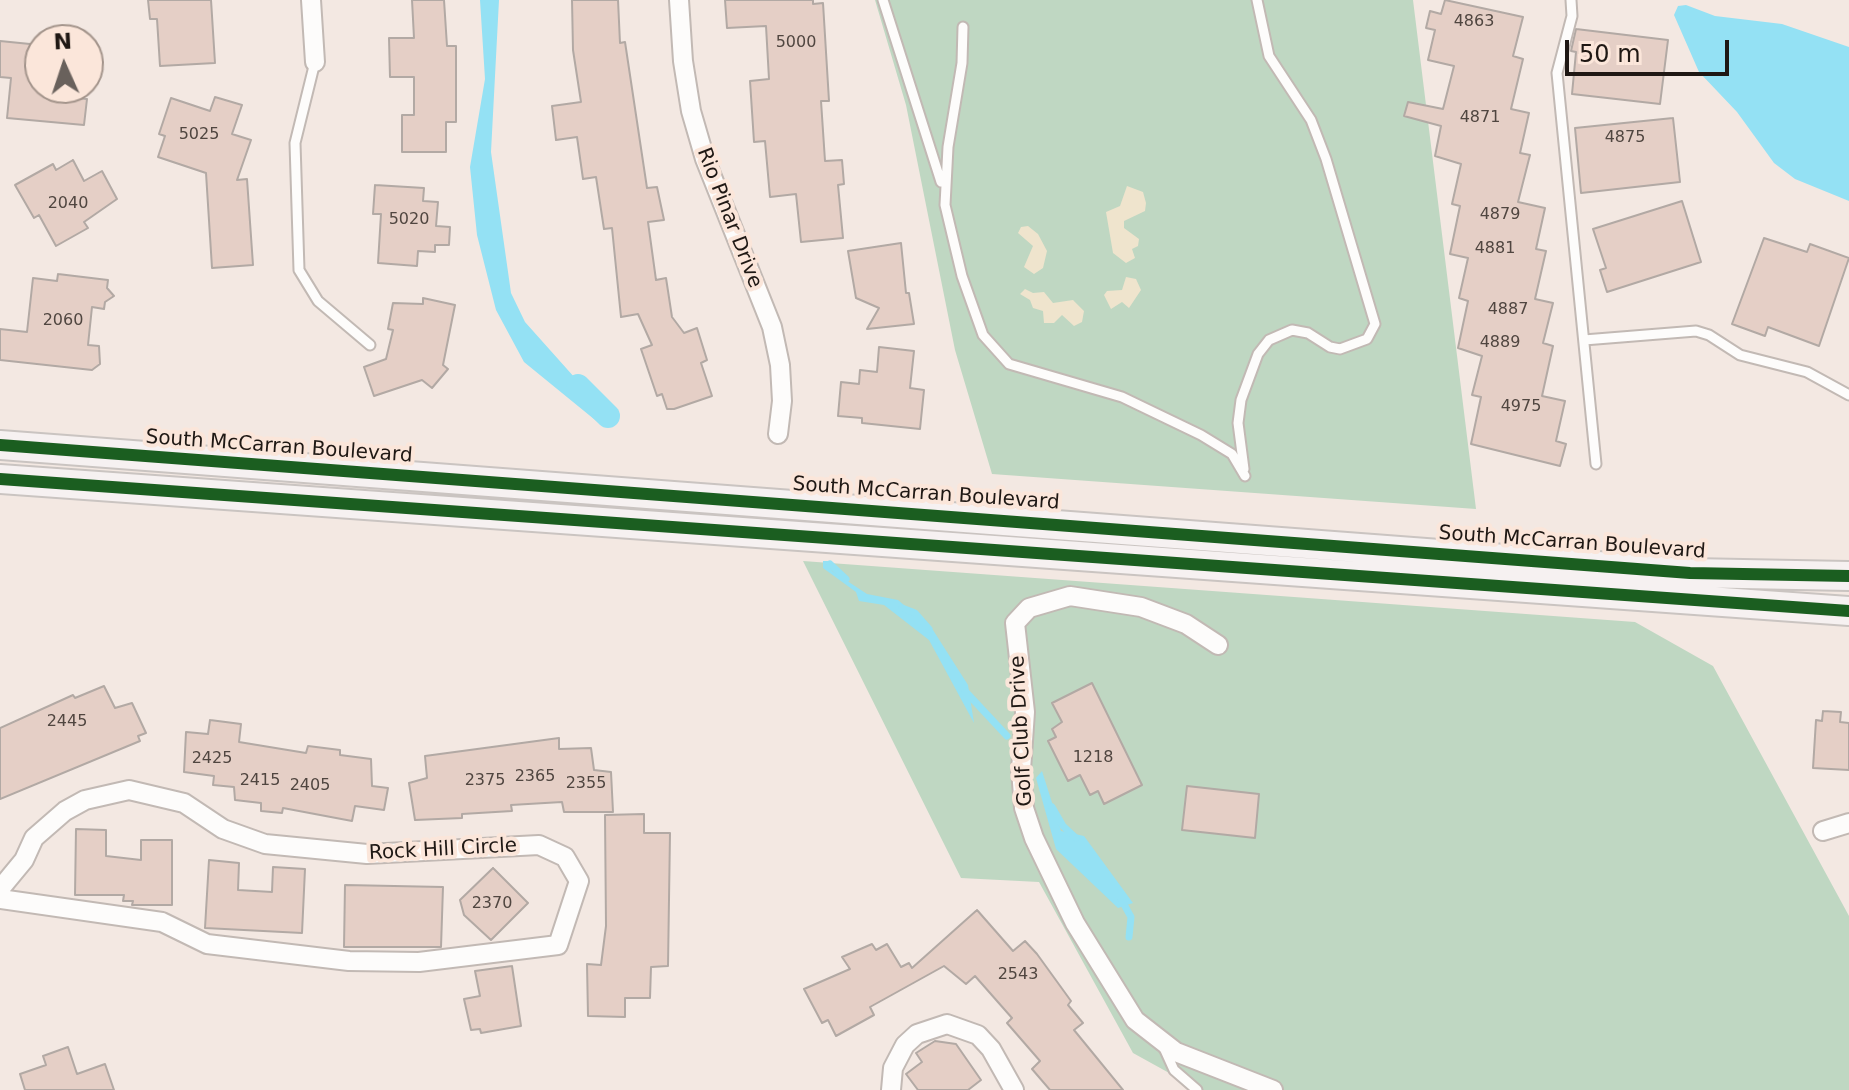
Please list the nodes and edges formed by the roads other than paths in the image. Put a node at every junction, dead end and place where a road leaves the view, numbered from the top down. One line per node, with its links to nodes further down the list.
1 (311, 0): 7 (street)
2 (679, 0): 12 (street, Rio Pinar Drive)
3 (883, 0): 8 (lane)
4 (1257, 0): 8 (lane)
5 (1571, 0): 9 (lane)
6 (963, 27): 8 (lane)
7 (315, 62): 10 (lane)
8 (945, 205)
9 (1584, 340): 11 (lane); 14 (lane)
10 (370, 345)
11 (1849, 395)
12 (778, 434)
13 (0, 445): 16 (main road, South McCarran Boulevard)
14 (1596, 464)
15 (0, 479): 17 (main road)
16 (1849, 576)
17 (1849, 611)
18 (1218, 645): 23 (street, Golf Club Drive)
19 (1849, 823): 20 (street)
20 (1823, 831)
21 (0, 889): 22 (street, Rock Hill Circle)
22 (0, 899)
23 (1160, 1042): 26 (lane); 27 (street, Golf Club Drive)
24 (891, 1090): 25 (street)
25 (1014, 1090)
26 (1197, 1090)
27 (1273, 1090)

